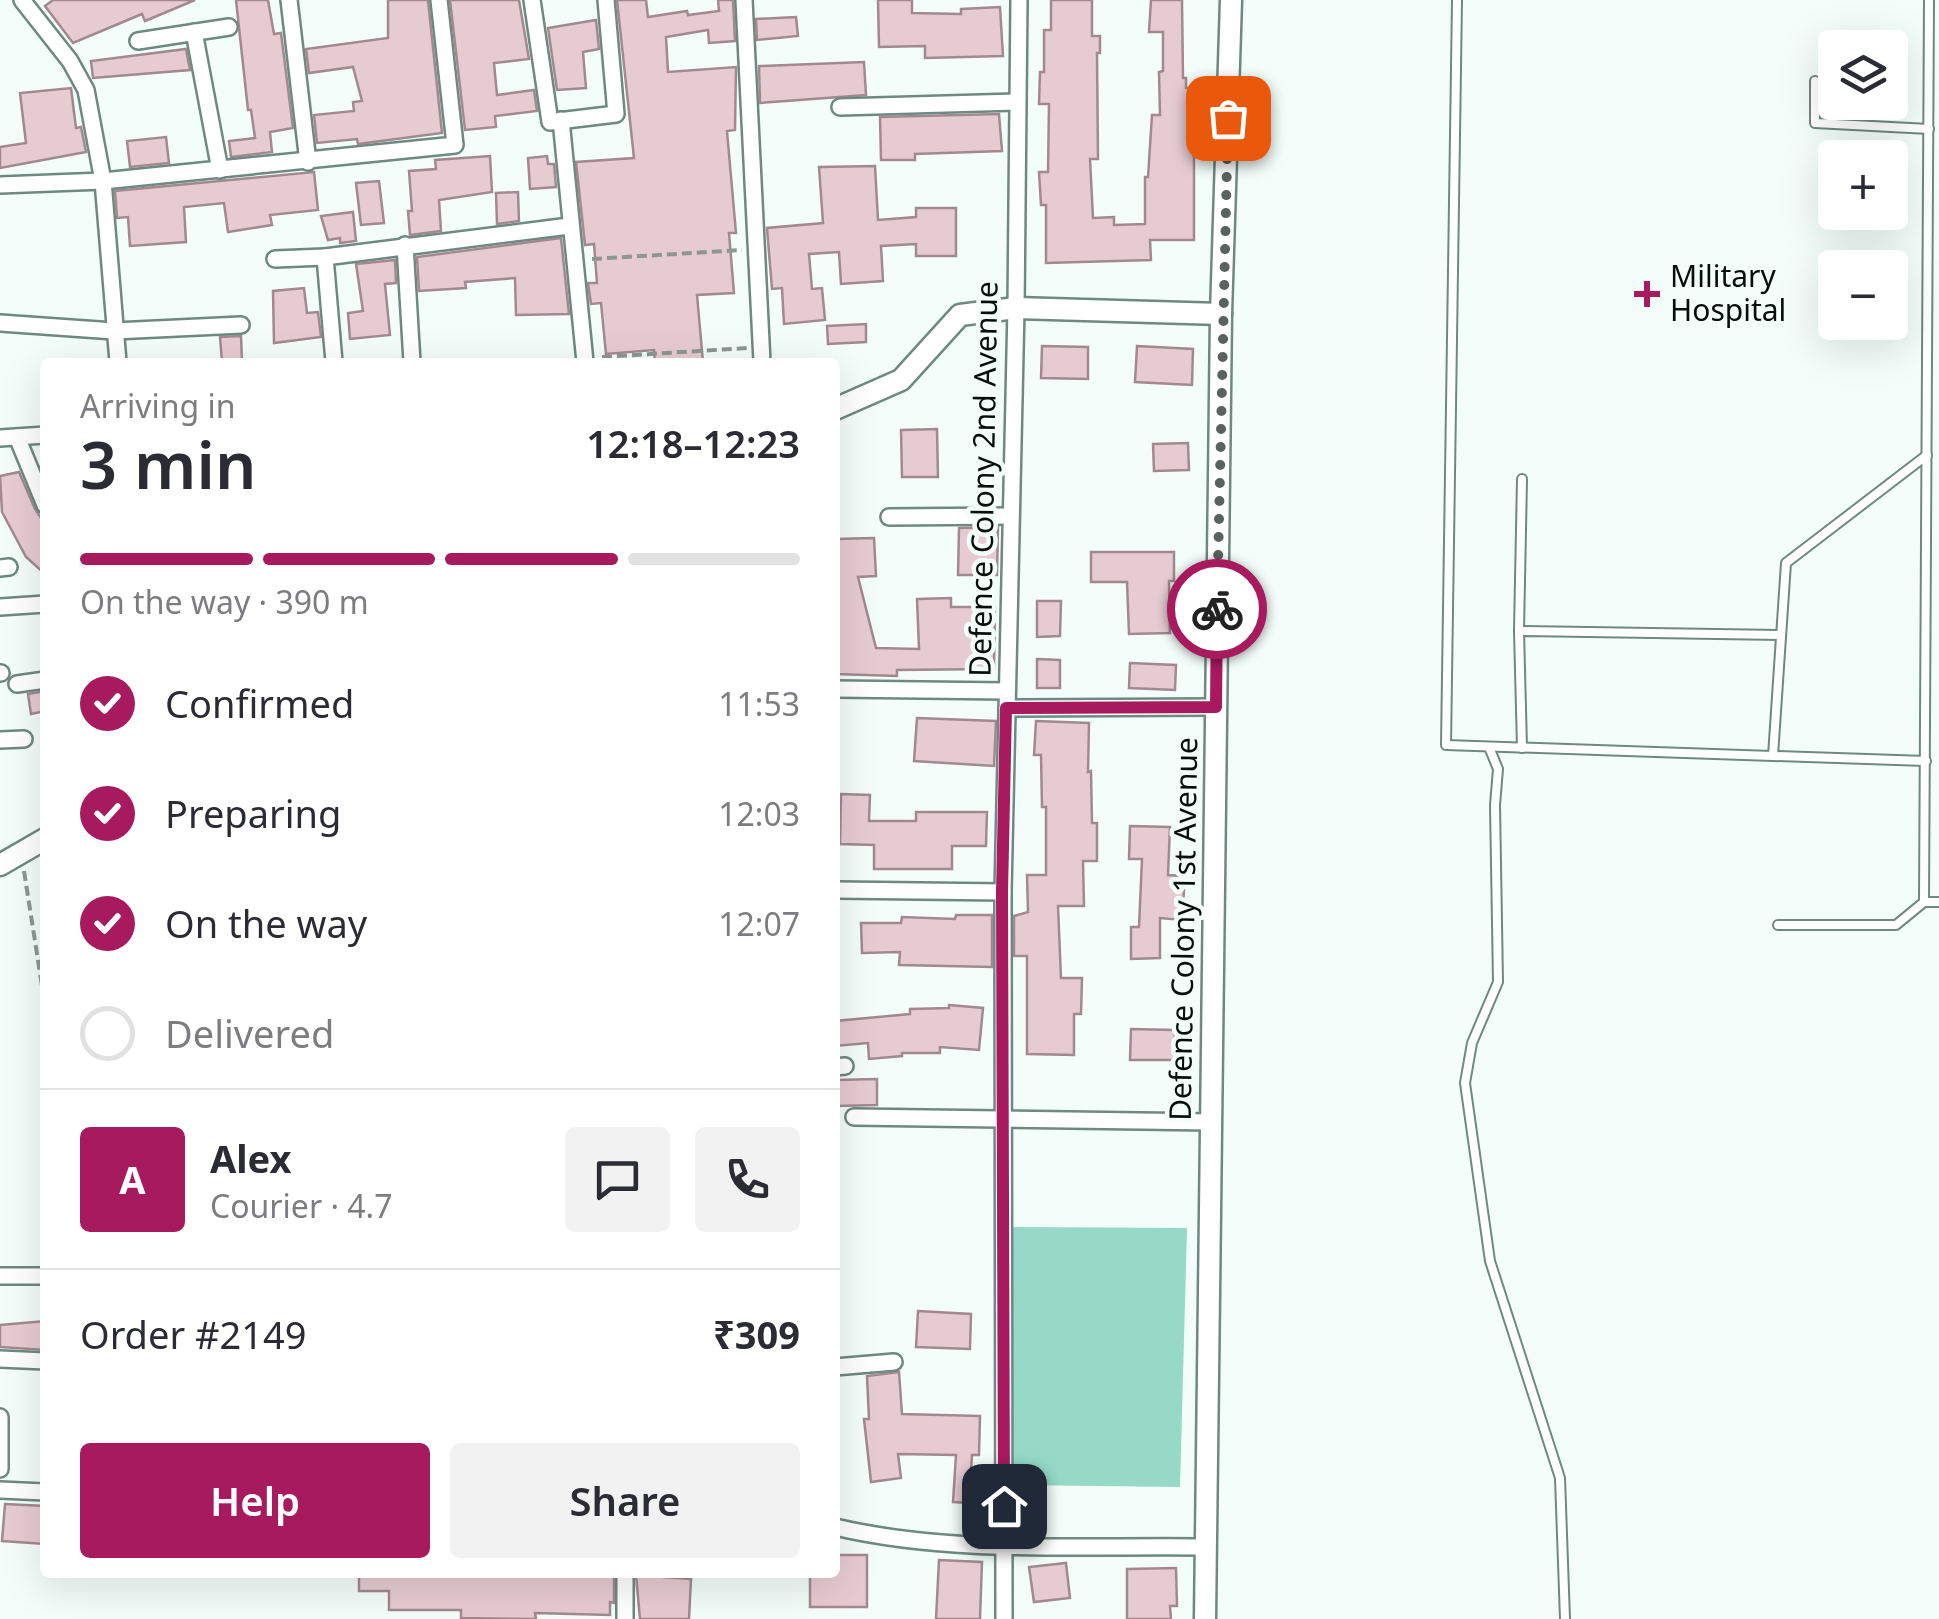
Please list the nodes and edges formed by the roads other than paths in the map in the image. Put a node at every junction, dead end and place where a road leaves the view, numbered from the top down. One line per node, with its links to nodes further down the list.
1 (22, 0): 21 (street)
2 (290, 0): 19 (street)
3 (439, 0): 19 (street)
4 (532, 0): 17 (street)
5 (606, 0): 17 (street)
6 (744, 0): 32 (street)
7 (1020, 0): 15 (street, Defence Colony 2nd Avenue)
8 (1231, 0): 28 (street, Defence Colony 1st Avenue)
9 (1457, 0): 59 (lane)
10 (1929, 0): 18 (lane)
11 (229, 27): 12 (street)
12 (194, 32): 13 (street); 20 (street)
13 (138, 41)
14 (1814, 81): 18 (lane)
15 (1016, 102): 16 (street); 27 (street, Defence Colony 2nd Avenue)
16 (840, 107)
17 (561, 120): 23 (street)
18 (1929, 128): 40 (lane)
19 (308, 162): 20 (street)
20 (220, 170): 21 (street)
21 (103, 181): 22 (street); 31 (street)
22 (0, 185)
23 (570, 226): 24 (street); 36 (street)
24 (406, 245): 25 (street); 35 (street)
25 (325, 257): 26 (street); 34 (street)
26 (275, 258)
27 (1016, 308): 28 (street); 37 (street); 43 (street, Defence Colony 2nd Avenue)
28 (1221, 314): 55 (street, Defence Colony 1st Avenue)
29 (0, 323): 31 (street)
30 (241, 325): 31 (street)
31 (114, 331): 33 (street)
32 (762, 354)
33 (117, 358)
34 (334, 358)
35 (412, 358)
36 (585, 358)
37 (840, 407)
38 (40, 435): 39 (street)
39 (8, 437): 42 (street)
40 (1927, 455): 48 (lane); 49 (lane)
41 (1522, 479): 47 (lane)
42 (40, 496)
43 (1010, 516): 44 (street); 54 (street, Defence Colony 2nd Avenue)
44 (889, 517)
45 (40, 604): 46 (street)
46 (0, 607)
47 (1520, 631): 48 (lane); 60 (lane)
48 (1781, 636): 61 (lane)
49 (1926, 679): 50 (lane); 62 (lane)
50 (1939, 679)
51 (40, 681): 52 (street)
52 (16, 684)
53 (840, 689): 54 (street)
54 (1007, 691): 56 (street, Defence Colony 2nd Avenue)
55 (1216, 707): 56 (street); 72 (street, Defence Colony 1st Avenue)
56 (1006, 708): 66 (street, Defence Colony 2nd Avenue)
57 (24, 739): 58 (street)
58 (0, 740)
59 (1489, 747): 60 (lane); 90 (lane)
60 (1522, 748): 61 (lane)
61 (1772, 756): 62 (lane)
62 (1926, 761): 67 (lane)
63 (40, 842): 64 (street)
64 (0, 866)
65 (840, 890): 66 (street)
66 (1002, 892): 71 (street, Defence Colony 2nd Avenue)
67 (1924, 902): 68 (lane); 69 (lane)
68 (1939, 902)
69 (1778, 925)
70 (854, 1117): 71 (street)
71 (1004, 1118): 72 (street); 84 (street, Defence Colony 2nd Avenue)
72 (1211, 1122): 85 (street, Defence Colony 1st Avenue)
73 (0, 1276): 74 (street)
74 (40, 1276)
75 (0, 1359): 76 (street)
76 (40, 1361)
77 (894, 1362): 78 (street)
78 (840, 1367)
79 (0, 1417): 80 (street)
80 (0, 1460)
81 (0, 1490): 82 (street)
82 (40, 1492)
83 (840, 1528): 84 (street)
84 (1004, 1544): 85 (street); 88 (street, Defence Colony 2nd Avenue)
85 (1206, 1547): 89 (street, Defence Colony 1st Avenue)
86 (625, 1578): 87 (street)
87 (625, 1619)
88 (1004, 1619)
89 (1205, 1619)
90 (1566, 1619)

